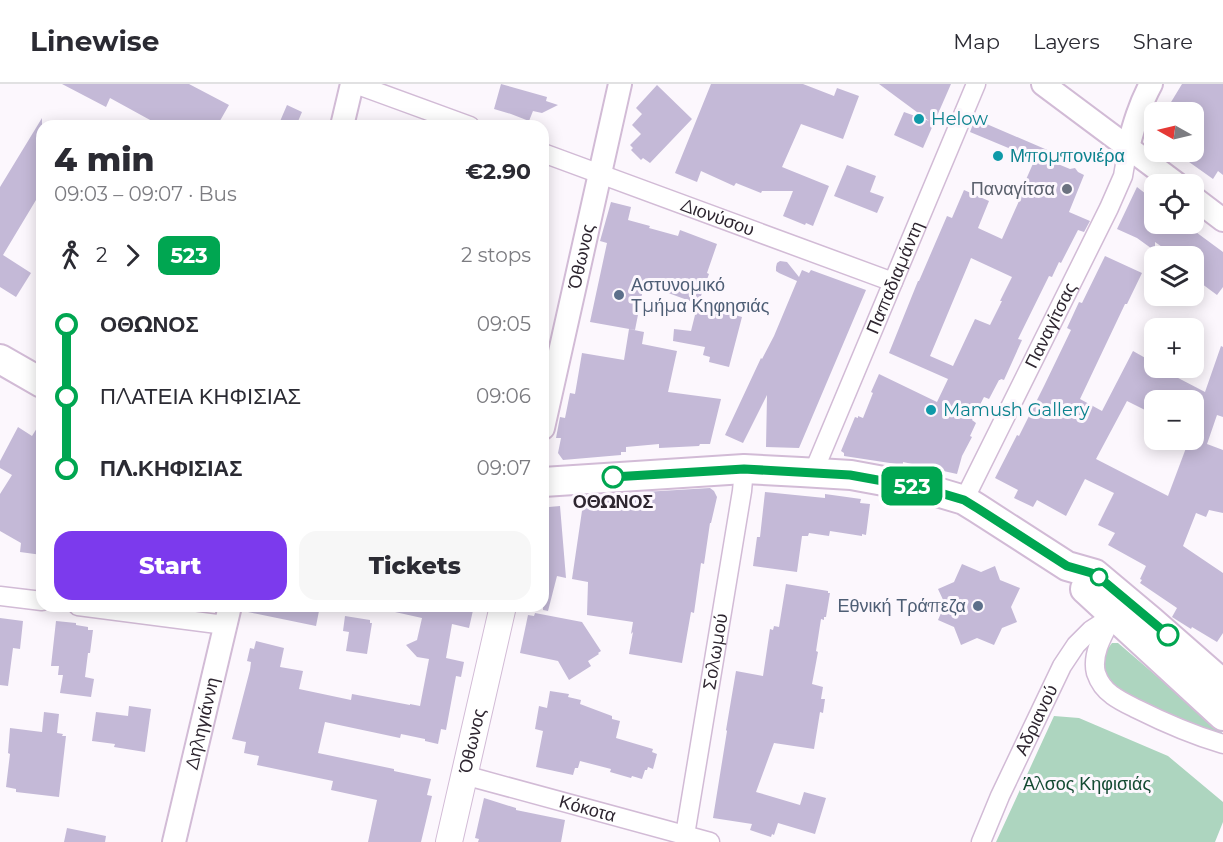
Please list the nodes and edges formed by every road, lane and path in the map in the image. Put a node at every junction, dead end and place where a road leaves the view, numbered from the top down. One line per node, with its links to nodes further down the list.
1 (354, 84): 6 (street); 7 (street)
2 (620, 84): 10 (street, Όθωνος)
3 (976, 84): 14 (street, Παπαδιαμάντη)
4 (1043, 84): 8 (street)
5 (1151, 84): 8 (street)
6 (344, 120)
7 (453, 120)
8 (1128, 147): 11 (street); 21 (street, Παναγίτσας)
9 (549, 155): 10 (street, Διονύσου)
10 (600, 174): 14 (street, Διονύσου); 17 (street, Όθωνος)
11 (1164, 174)
12 (1204, 206): 13 (street)
13 (1223, 220)
14 (893, 282): 19 (street, Παπαδιαμάντη)
15 (1, 362): 16 (main road)
16 (36, 380)
17 (549, 401)
18 (744, 469): 19 (main road); 20 (main road); 32 (street, Σολωμού)
19 (813, 472): 21 (main road)
20 (549, 482)
21 (964, 500): 24 (main road)
22 (0, 596): 23 (street)
23 (36, 600)
24 (1123, 610): 28 (main road); 29 (main road); 30 (street); 36 (street, Αδριανού)
25 (167, 612): 27 (street)
26 (502, 612): 31 (main road, Όθωνος)
27 (227, 616): 33 (street, Δηληγιάννη)
28 (1223, 684)
29 (1223, 716)
30 (1223, 744)
31 (464, 775): 32 (street, Κόκοτα); 34 (main road, Όθωνος)
32 (685, 835): 35 (street, Κόκοτα)
33 (174, 842)
34 (449, 842)
35 (710, 842)
36 (981, 842)

